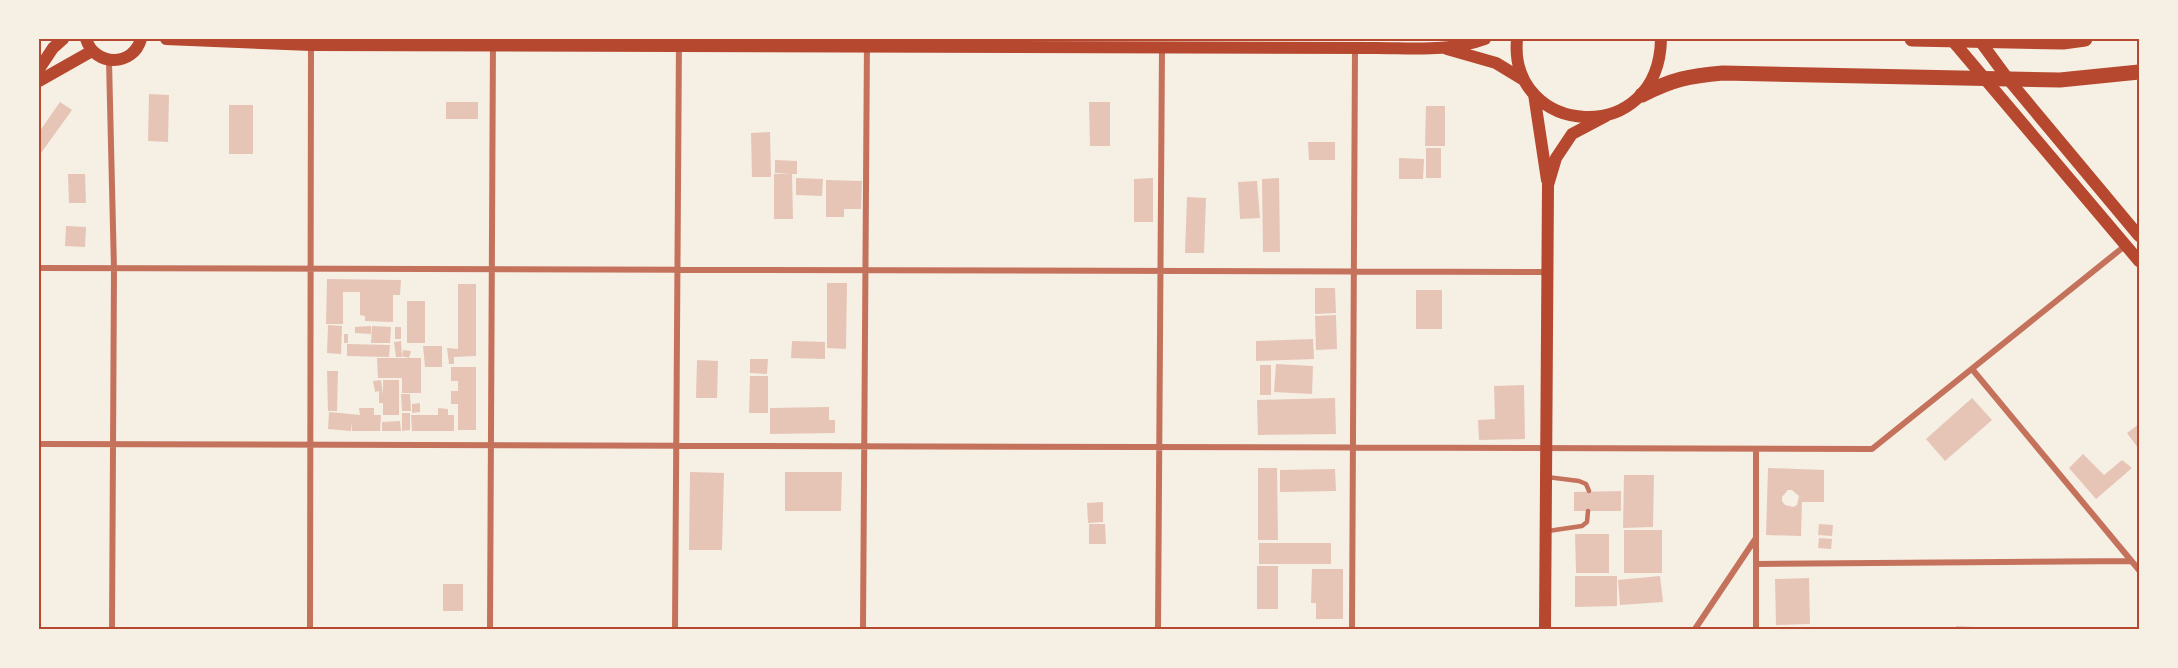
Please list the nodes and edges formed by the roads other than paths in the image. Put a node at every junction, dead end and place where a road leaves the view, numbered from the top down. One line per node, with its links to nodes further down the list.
1 (63, 39): 21 (main road)
2 (141, 39): 20 (main road)
3 (166, 39): 11 (main road)
4 (1485, 39): 19 (main road)
5 (1517, 39): 25 (main road)
6 (1660, 39): 28 (main road)
7 (1912, 39): 9 (main road)
8 (2085, 39): 10 (main road)
9 (1954, 40): 10 (main road); 23 (main road)
10 (1980, 41): 24 (main road)
11 (311, 42): 12 (main road); 36 (street)
12 (493, 42): 13 (main road); 37 (street)
13 (679, 42): 14 (main road); 38 (street)
14 (867, 43): 17 (main road); 39 (street)
15 (1376, 43): 18 (main road); 19 (main road)
16 (89, 45): 20 (main road); 26 (main road)
17 (1162, 47): 18 (main road); 40 (street)
18 (1355, 48): 41 (street)
19 (1443, 48): 25 (main road)
20 (109, 61): 35 (street)
21 (39, 69)
22 (2139, 72): 24 (main road)
23 (1984, 77): 24 (main road); 28 (main road); 32 (main road)
24 (2008, 79): 31 (main road)
25 (1524, 80): 27 (main road)
26 (39, 81)
27 (1534, 94): 29 (main road); 30 (main road)
28 (1642, 94): 29 (main road)
29 (1606, 116): 30 (main road)
30 (1548, 184): 42 (main road)
31 (2139, 236)
32 (2126, 245): 33 (main road); 43 (street)
33 (2139, 261)
34 (39, 268): 35 (street)
35 (114, 269): 36 (street); 45 (street)
36 (310, 269): 37 (street); 46 (street)
37 (492, 270): 38 (street); 47 (street)
38 (677, 270): 39 (street); 48 (street)
39 (865, 271): 40 (street); 49 (street)
40 (1160, 271): 41 (street); 50 (street)
41 (1354, 272): 42 (street); 51 (street)
42 (1547, 272): 52 (main road)
43 (1972, 369): 53 (street); 59 (street)
44 (39, 444): 45 (street)
45 (113, 444): 46 (street); 62 (street)
46 (310, 444): 47 (street); 63 (street)
47 (491, 445): 48 (street); 64 (street)
48 (676, 445): 49 (street); 65 (street)
49 (864, 446): 50 (street); 66 (street)
50 (1159, 447): 51 (street); 67 (street)
51 (1353, 448): 52 (street); 68 (street)
52 (1546, 448): 53 (street); 54 (main road)
53 (1756, 449): 58 (street)
54 (1546, 477): 55 (lane); 57 (main road)
55 (1589, 491)
56 (1588, 511): 57 (lane)
57 (1546, 532): 69 (main road)
58 (1756, 538): 60 (street); 70 (street)
59 (2131, 561): 60 (street); 61 (street)
60 (1756, 564): 71 (street)
61 (2139, 570)
62 (112, 629)
63 (310, 629)
64 (490, 629)
65 (675, 629)
66 (863, 629)
67 (1158, 629)
68 (1352, 629)
69 (1545, 629)
70 (1695, 629)
71 (1756, 629)

